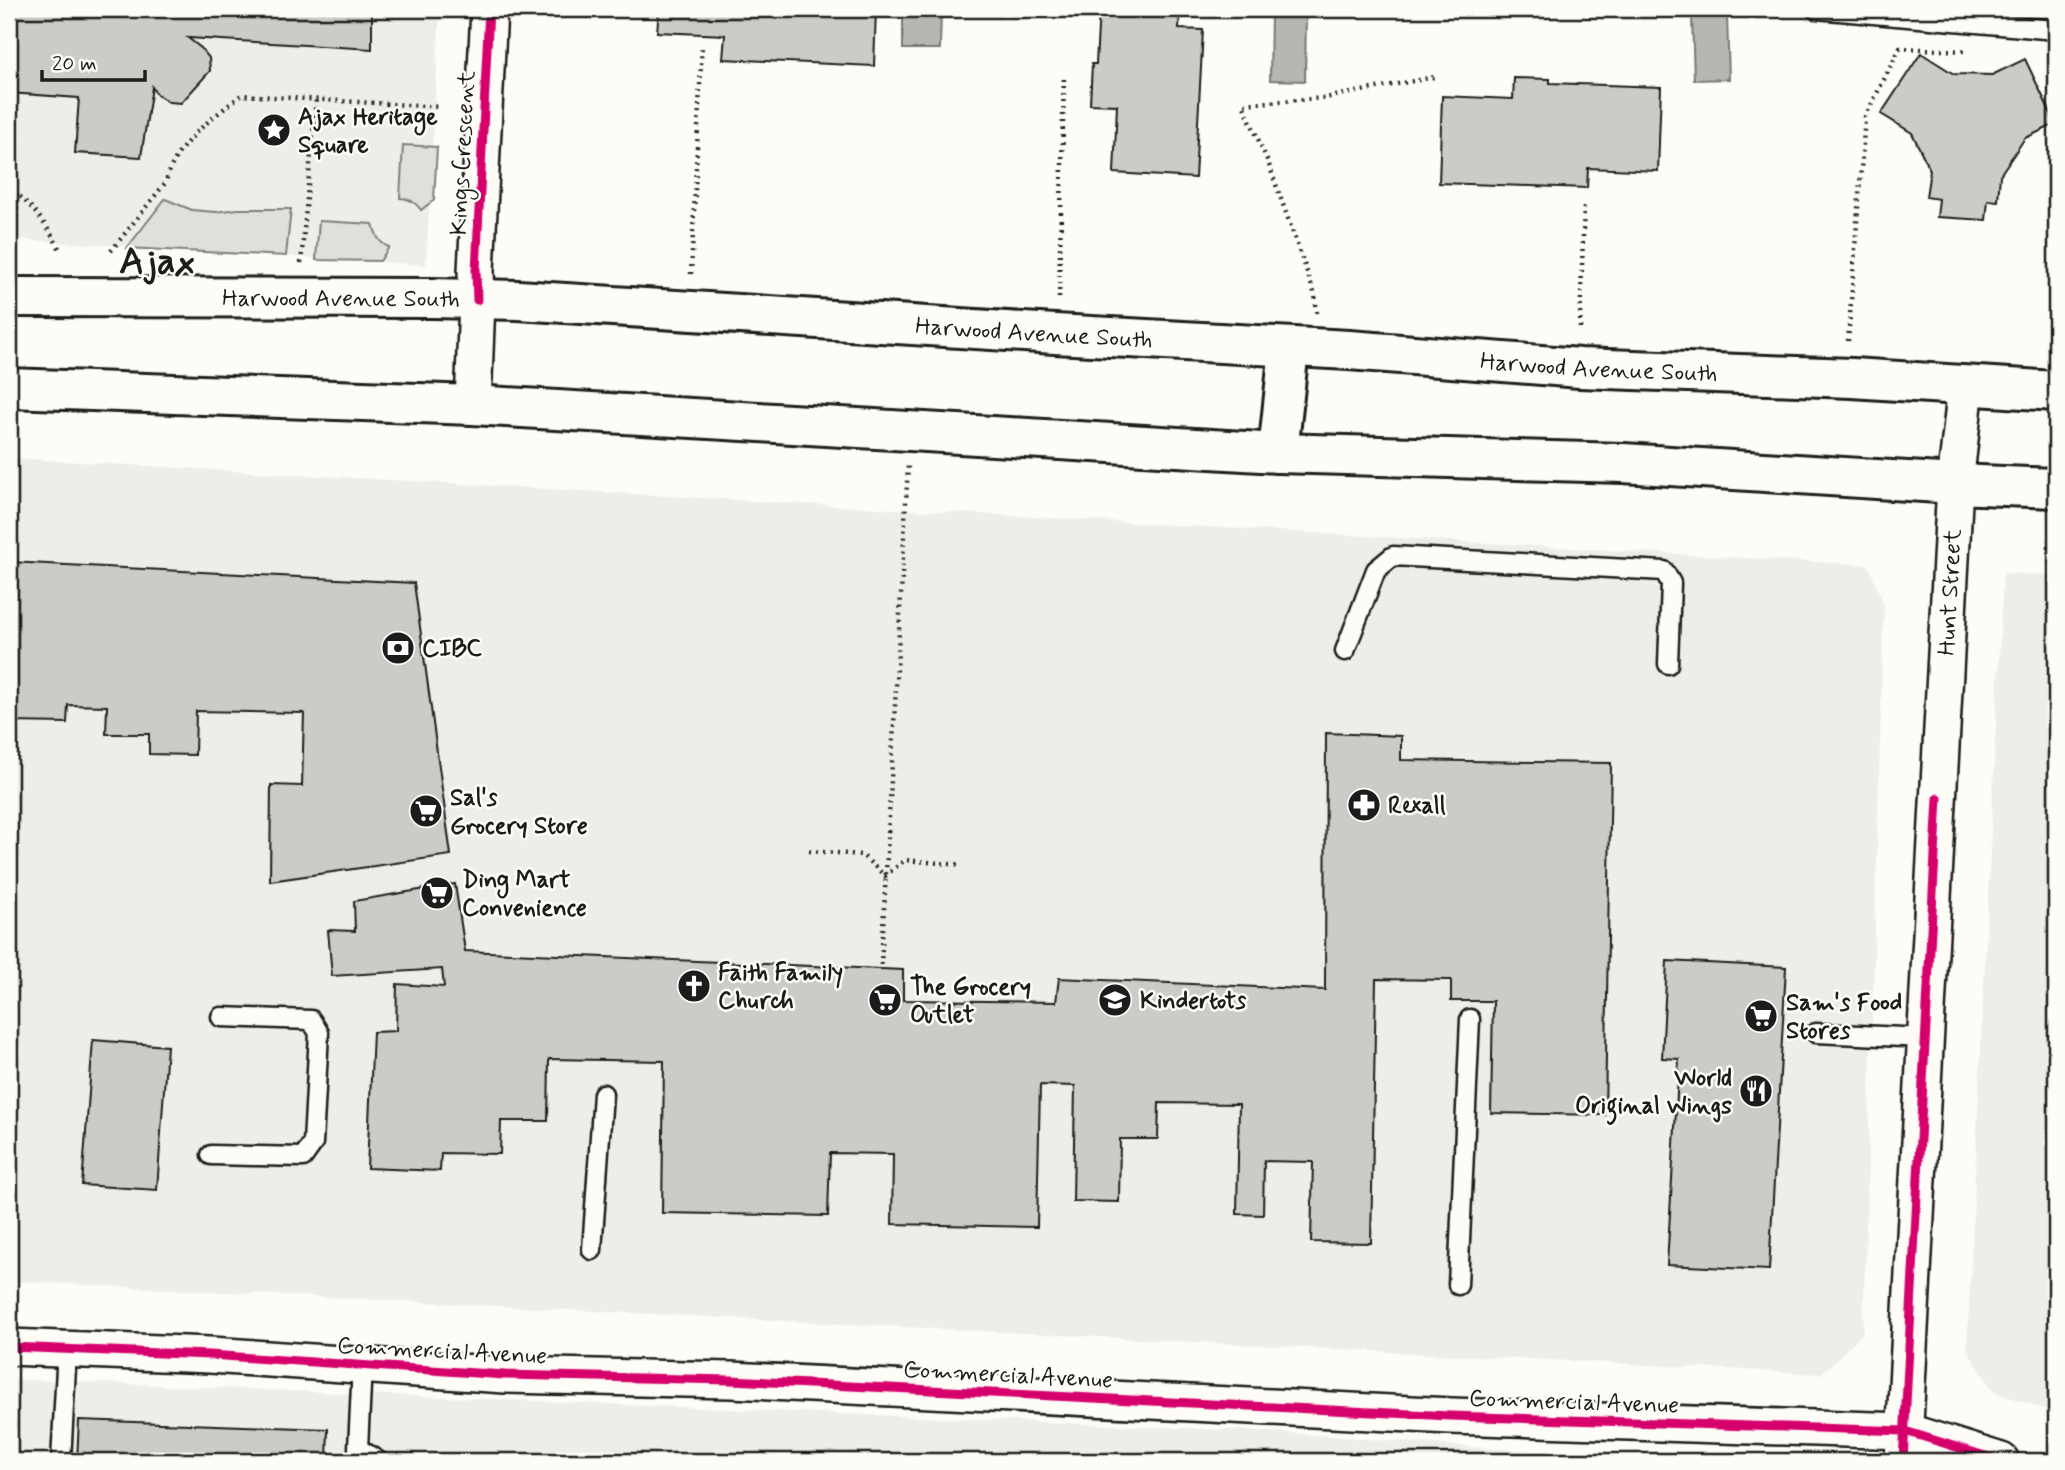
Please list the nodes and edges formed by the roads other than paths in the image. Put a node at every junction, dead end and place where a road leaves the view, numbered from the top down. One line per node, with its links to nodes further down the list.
1 (489, 9): 5 (street, Kings Crescent)
2 (1816, 9): 3 (lane)
3 (2056, 30)
4 (9, 298): 5 (main road, Harwood Avenue South)
5 (477, 300): 6 (main road, Harwood Avenue South); 10 (street, Kings Crescent)
6 (1289, 348): 7 (main road, Harwood Avenue South); 11 (main road)
7 (1966, 386): 9 (main road, Harwood Avenue South); 12 (street, Hunt Street)
8 (9, 388): 10 (main road)
9 (2056, 391)
10 (472, 405): 11 (main road)
11 (1278, 453): 12 (main road)
12 (1955, 484): 13 (main road); 19 (street, Hunt Street)
13 (2056, 488)
14 (1345, 651): 15 (lane)
15 (1668, 664)
16 (221, 1017): 21 (lane)
17 (1471, 1019): 23 (lane)
18 (1816, 1032): 19 (lane)
19 (1925, 1038): 27 (street, Hunt Street)
20 (603, 1094): 22 (lane)
21 (211, 1156)
22 (592, 1250)
23 (1458, 1285)
24 (9, 1346): 25 (street, Commercial Avenue)
25 (67, 1349): 26 (street, Commercial Avenue); 28 (lane)
26 (362, 1365): 27 (street, Commercial Avenue); 29 (lane)
27 (1904, 1446): 30 (street, Commercial Avenue)
28 (61, 1461)
29 (378, 1461)
30 (2001, 1461)

